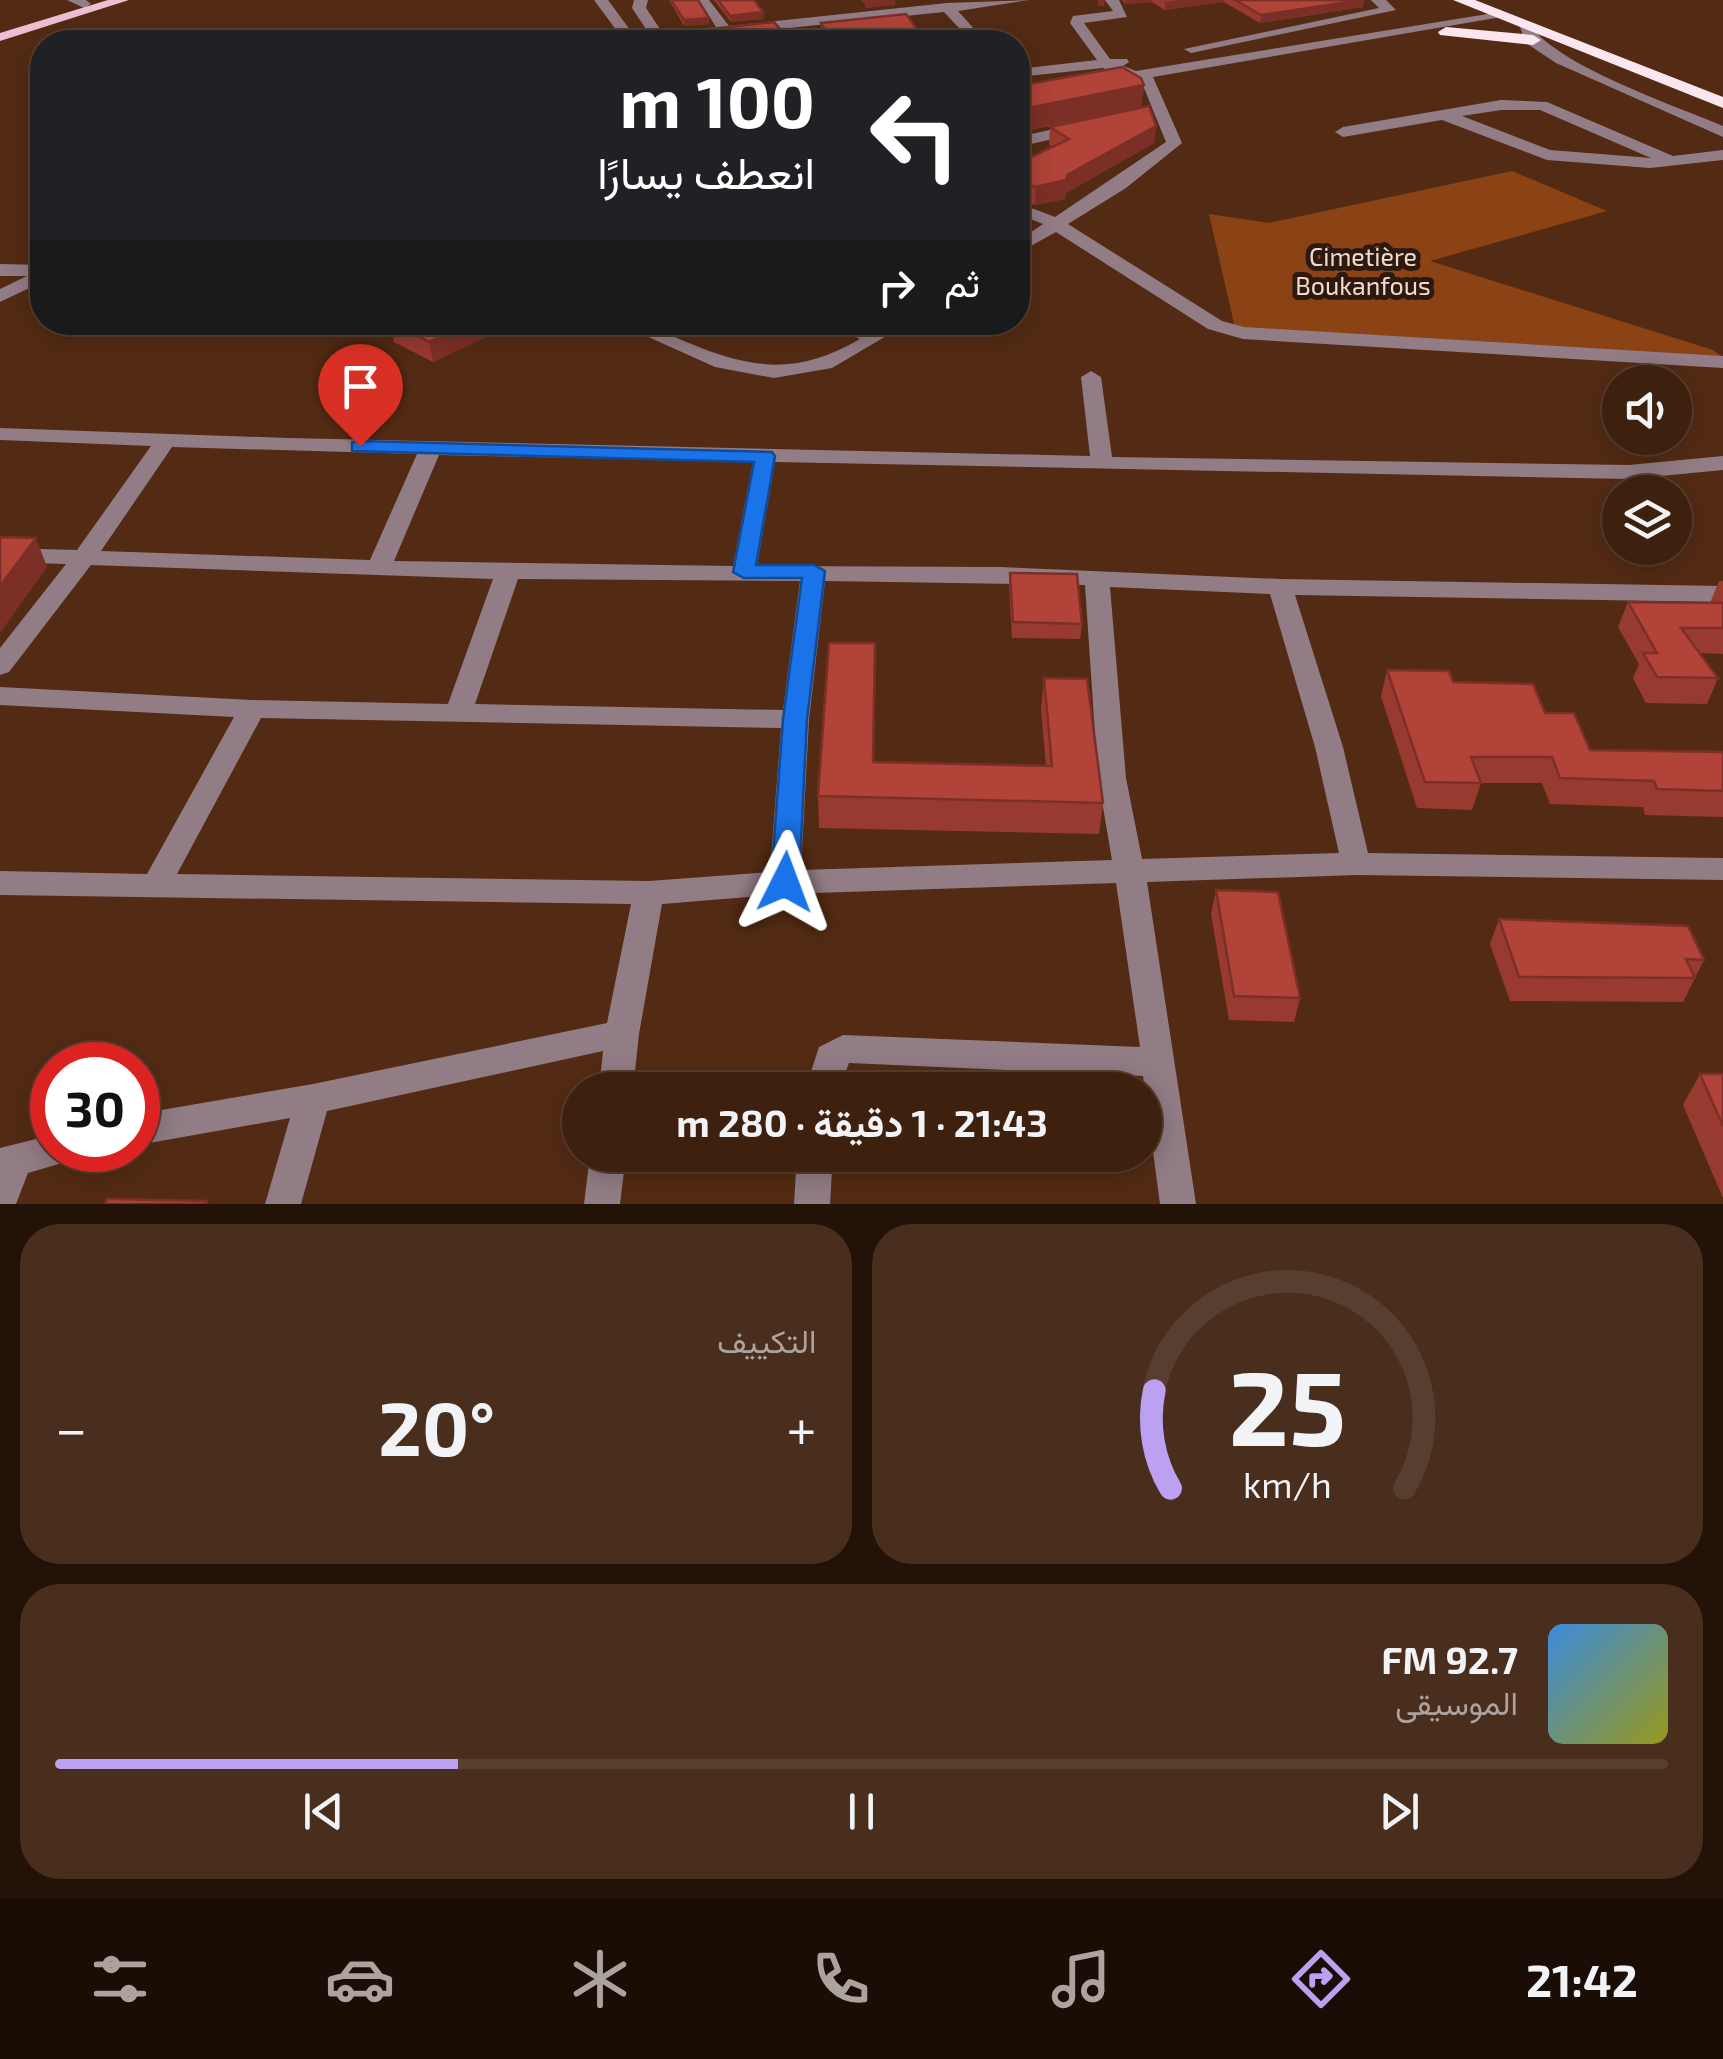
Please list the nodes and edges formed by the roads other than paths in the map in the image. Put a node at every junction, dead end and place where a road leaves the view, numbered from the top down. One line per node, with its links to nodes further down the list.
1 (122, 0): 21 (main road)
2 (601, 0): 15 (street)
3 (642, 0): 16 (street)
4 (1022, 0): 11 (street)
5 (1112, 0): 22 (street)
6 (1378, 0): 22 (street)
7 (1461, 0): 13 (highway)
8 (1484, 0): 26 (highway)
9 (85, 1): 21 (main road)
10 (704, 2): 14 (street)
11 (947, 7): 12 (street); 19 (street)
12 (790, 21): 14 (street); 18 (street)
13 (1517, 25): 20 (highway); 24 (street); 27 (highway); 31 (street)
14 (724, 29): 17 (street)
15 (623, 30)
16 (656, 30)
17 (714, 30)
18 (798, 30)
19 (968, 30)
20 (1446, 32): 24 (street)
21 (0, 33)
22 (1107, 65): 23 (street); 24 (street)
23 (1030, 72)
24 (1138, 78): 25 (street); 36 (street)
25 (1092, 86)
26 (1723, 86)
27 (1723, 103)
28 (1444, 114): 30 (street); 34 (street); 34 (street)
29 (1106, 123): 32 (street)
30 (1344, 132)
31 (1723, 132)
32 (1030, 141)
33 (1723, 155): 34 (street)
34 (1674, 162)
35 (1030, 213): 36 (street)
36 (1055, 224): 37 (street); 46 (street)
37 (1030, 240)
38 (0, 270): 39 (street)
39 (30, 272)
40 (30, 280): 41 (street)
41 (0, 296)
42 (657, 335): 45 (street)
43 (868, 335): 45 (street)
44 (880, 335): 45 (street)
45 (875, 338)
46 (1723, 362)
47 (1091, 377): 53 (street)
48 (0, 434): 49 (street)
49 (166, 440): 50 (street); 55 (street)
50 (431, 448): 51 (street); 56 (street)
51 (765, 456): 53 (street); 59 (street)
52 (1723, 463): 53 (street)
53 (1102, 464)
54 (0, 555): 55 (street)
55 (84, 558): 56 (street); 63 (street)
56 (379, 567): 58 (street)
57 (814, 571): 59 (street); 60 (street); 67 (street)
58 (508, 572): 59 (street); 66 (street)
59 (744, 572)
60 (1097, 578): 61 (street); 69 (street)
61 (1280, 587): 62 (street); 68 (street)
62 (1723, 594)
63 (0, 666)
64 (0, 696): 65 (street)
65 (252, 709): 66 (street); 73 (street)
66 (458, 714): 67 (street)
67 (795, 719): 71 (street)
68 (1356, 864): 69 (street); 70 (street)
69 (1128, 870): 71 (street); 76 (street)
70 (1723, 870)
71 (785, 882): 74 (street)
72 (0, 883): 73 (street)
73 (154, 888): 74 (street)
74 (649, 892): 75 (street)
75 (622, 1034): 77 (street); 79 (street)
76 (1159, 1062): 78 (street); 88 (street)
77 (618, 1072)
78 (827, 1072)
79 (313, 1099): 80 (street); 85 (street)
80 (160, 1126)
81 (7, 1162): 84 (street)
82 (606, 1172): 86 (street)
83 (814, 1172): 87 (street)
84 (0, 1199)
85 (283, 1204)
86 (602, 1204)
87 (812, 1204)
88 (1178, 1204)

